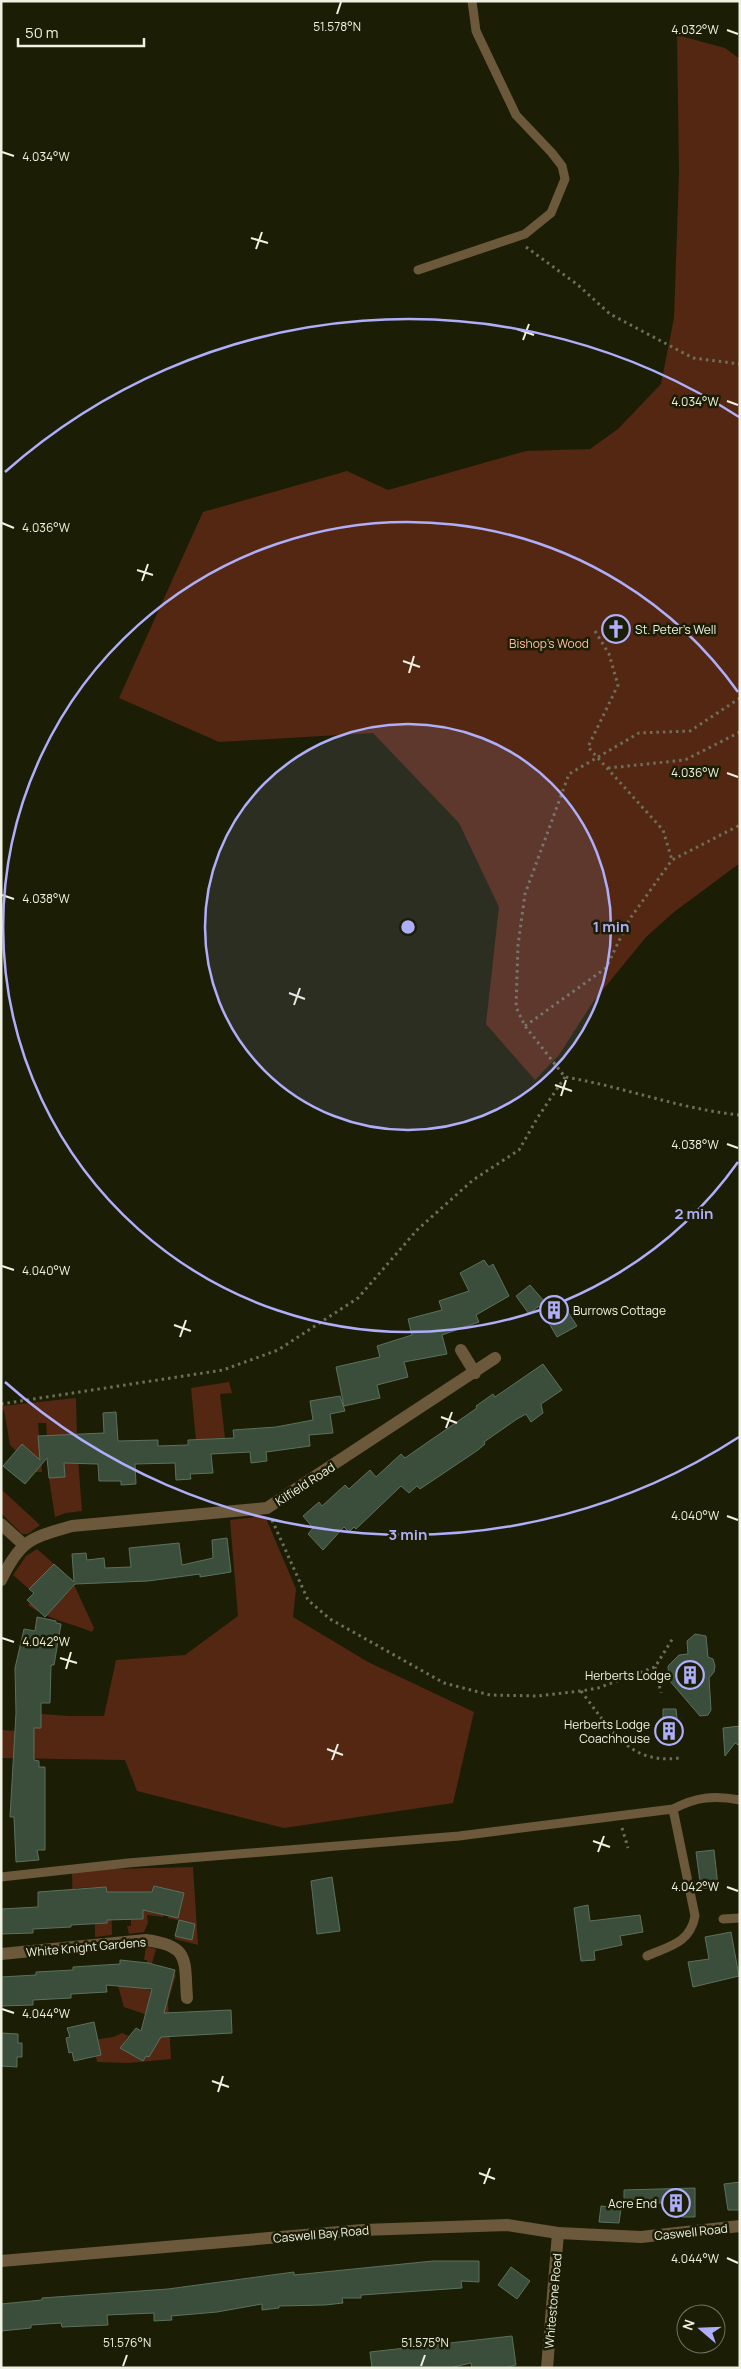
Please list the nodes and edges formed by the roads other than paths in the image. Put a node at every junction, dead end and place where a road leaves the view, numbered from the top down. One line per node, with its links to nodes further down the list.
1 (472, 1): 2 (lane)
2 (418, 270)
3 (461, 1350): 5 (street)
4 (495, 1358): 5 (street, Kilfield Road)
5 (475, 1373): 7 (street, Kilfield Road)
6 (1, 1524): 7 (street)
7 (23, 1544): 8 (street)
8 (1, 1580)
9 (740, 1800): 10 (lane)
10 (673, 1809): 11 (lane); 15 (lane)
11 (1, 1877)
12 (740, 1918): 13 (lane)
13 (723, 1919)
14 (1, 1954): 16 (street, White Knight Gardens)
15 (647, 1956)
16 (187, 1998)
17 (740, 2226): 19 (street, Caswell Road)
18 (558, 2234): 19 (street, Caswell Bay Road); 20 (street, Caswell Bay Road); 21 (street, Whitestone Road)
19 (641, 2237)
20 (1, 2261)
21 (547, 2368)

